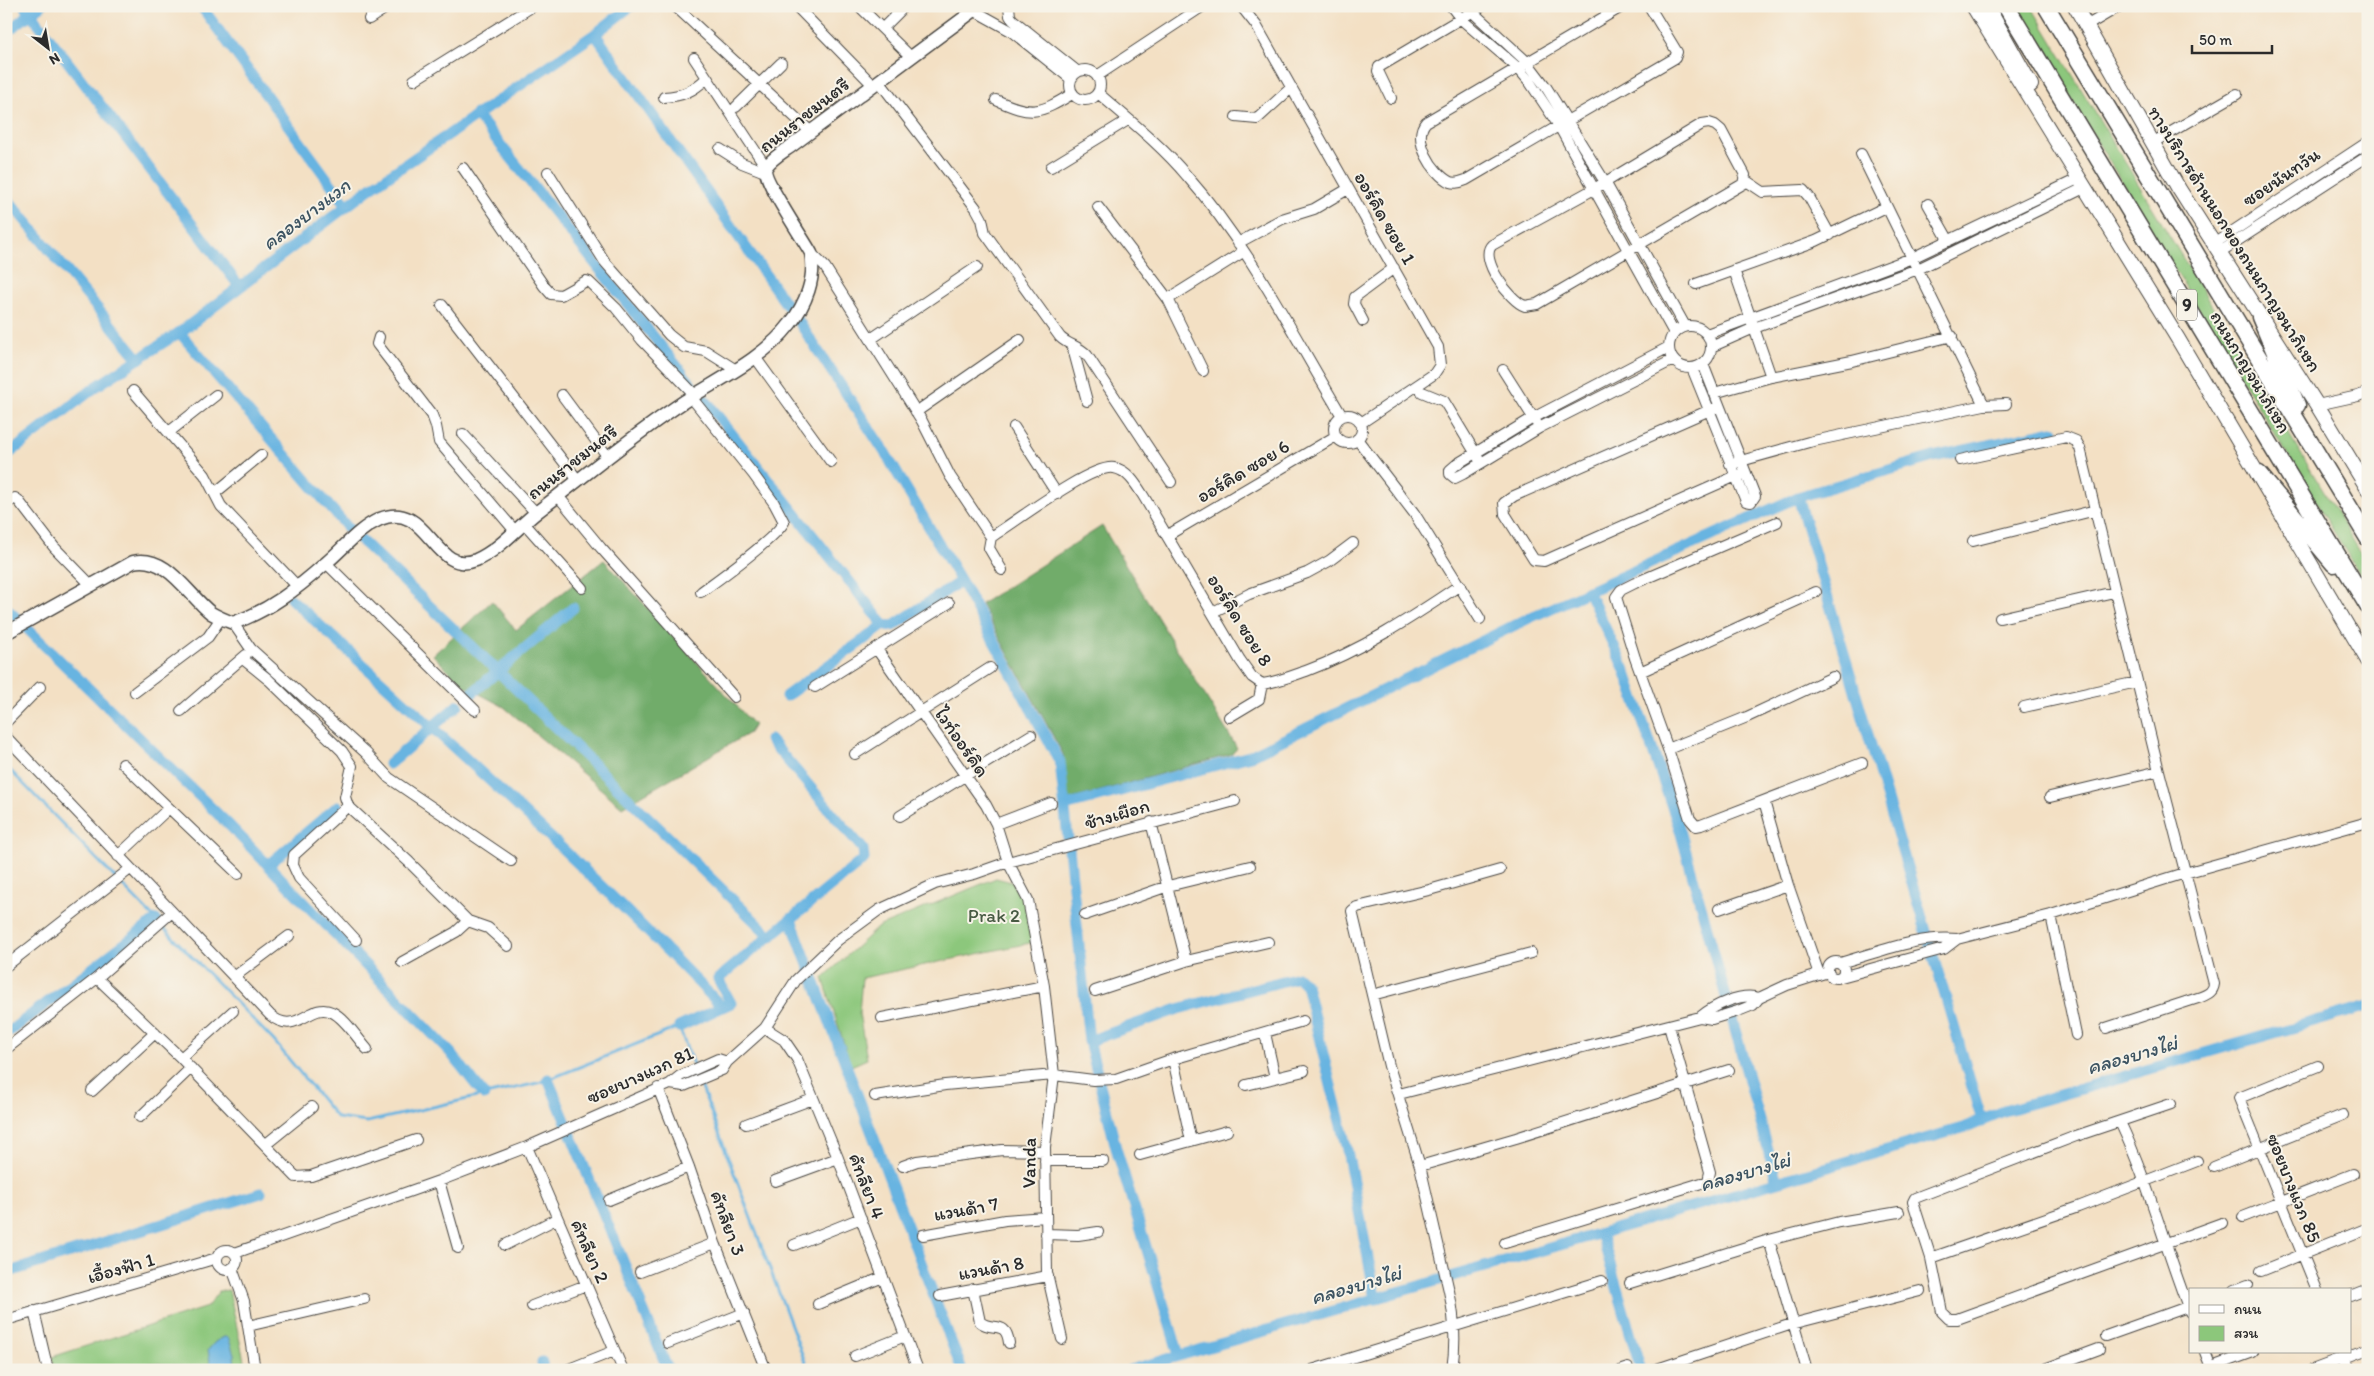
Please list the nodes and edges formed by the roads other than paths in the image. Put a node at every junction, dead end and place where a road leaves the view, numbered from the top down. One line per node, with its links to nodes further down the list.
1 (389, 6): 23 (street)
2 (675, 6): 38 (street)
3 (796, 6): 37 (street)
4 (859, 6): 27 (street)
5 (1203, 6): 34 (street)
6 (1241, 6): 39 (street, ออร์คิด ซอย 1)
7 (1451, 6): 24 (street)
8 (1482, 6): 20 (street)
9 (1623, 6): 32 (street)
10 (1649, 6): 49 (street)
11 (1973, 6): 50 (main road)
12 (1987, 6): 50 (main road)
13 (2006, 6): 171 (highway, ถนนกาญจนาภิเษก / 9)
14 (2046, 6): 135 (highway, ถนนกาญจนาภิเษก / 9)
15 (2066, 6): 28 (main road)
16 (2074, 6): 26 (main road, ทางบริการด้านนอกของถนนกาญจนาภิเษก)
17 (2120, 6): 26 (street)
18 (528, 8): 36 (street)
19 (977, 8): 25 (street); 29 (street, ถนนราชมนตรี)
20 (1468, 10): 24 (street); 32 (street)
21 (900, 11): 27 (street)
22 (1009, 11): 25 (street); 33 (street)
23 (369, 19)
24 (1461, 19): 32 (street); 44 (street)
25 (999, 23): 33 (street)
26 (2086, 26): 28 (main road, ทางบริการด้านนอกของถนนกาญจนาภิเษก)
27 (883, 28): 29 (street)
28 (2099, 50): 53 (main road, ทางบริการด้านนอกของถนนกาญจนาภิเษก)
29 (912, 57): 37 (street, ถนนราชมนตรี)
30 (694, 58): 35 (street)
31 (781, 62): 38 (street)
32 (1523, 65): 49 (street); 49 (street)
33 (1074, 75): 34 (street); 41 (street)
34 (1097, 76): 40 (street)
35 (707, 78): 43 (street); 61 (street)
36 (414, 80)
37 (876, 83): 51 (street, ถนนราชมนตรี); 99 (street)
38 (759, 85): 46 (street); 51 (street)
39 (1291, 88): 47 (street); 67 (street, ออร์คิด ซอย 1)
40 (1098, 93): 41 (street); 48 (street)
41 (1072, 94): 45 (street)
42 (2237, 94): 53 (street)
43 (664, 97)
44 (1391, 98)
45 (996, 100)
46 (736, 107)
47 (1236, 117)
48 (1128, 120): 59 (street); 76 (street)
49 (1564, 124): 64 (street); 68 (street)
50 (2047, 125): 65 (main road)
51 (810, 132): 61 (street, ถนนราชมนตรี)
52 (2368, 142): 55 (street, ซอยนันทวัน)
53 (2152, 143): 77 (main road, ทางบริการด้านนอกของถนนกาญจนาภิเษก)
54 (720, 149): 61 (street)
55 (2349, 153): 58 (street); 66 (street, ซอยนันทวัน)
56 (1860, 154): 71 (street)
57 (2368, 156): 58 (street, ซอยนันทวัน)
58 (2355, 163): 69 (street, ซอยนันทวัน)
59 (1051, 167)
60 (463, 168): 116 (street)
61 (766, 169): 79 (street, ถนนราชมนตรี)
62 (548, 172): 106 (street)
63 (1745, 180): 64 (street); 73 (street); 75 (street)
64 (1605, 182): 68 (street); 75 (street)
65 (2083, 182): 74 (street); 83 (street); 143 (main road)
66 (2298, 186): 69 (street); 77 (street, ซอยนันทวัน)
67 (1348, 189): 76 (street); 82 (street, ออร์คิด ซอย 1)
68 (1594, 189): 78 (street); 78 (street)
69 (2304, 196): 77 (street, ซอยนันทวัน)
70 (1928, 204): 74 (street)
71 (1886, 206): 73 (street); 80 (street)
72 (1098, 207): 86 (street)
73 (1830, 235): 84 (street)
74 (1949, 241): 80 (street)
75 (1639, 245): 78 (street); 91 (street)
76 (1241, 247): 86 (street); 124 (street)
77 (2217, 248): 89 (main road, ทางบริการด้านนอกของถนนกาญจนาภิเษก)
78 (1629, 252): 93 (street)
79 (811, 253): 97 (street); 102 (street, ถนนราชมนตรี)
80 (1912, 258): 83 (street); 88 (street)
81 (977, 267): 97 (street)
82 (1394, 268): 90 (street); 126 (street, ออร์คิด ซอย 1)
83 (1918, 269): 92 (street); 95 (street)
84 (1734, 270): 85 (street); 88 (street)
85 (1696, 284)
86 (1168, 300): 108 (street)
87 (442, 305): 145 (street)
88 (1751, 317): 92 (street); 94 (street)
89 (2260, 317): 120 (main road, ทางบริการด้านนอกของถนนกาญจนาภิเษก); 135 (highway)
90 (1363, 322)
91 (1685, 326): 93 (street); 94 (street)
92 (1754, 328): 101 (street); 109 (street)
93 (1674, 333): 100 (street)
94 (1707, 334): 101 (street)
95 (1952, 336): 109 (street); 119 (street)
96 (379, 337): 155 (street)
97 (871, 339): 123 (street)
98 (1020, 340): 123 (street)
99 (1072, 345): 117 (street); 146 (street)
100 (1669, 346): 103 (street); 125 (street)
101 (1711, 347): 104 (street)
102 (756, 357): 106 (street, ถนนราชมนตรี); 139 (street)
103 (1673, 360): 105 (street); 128 (street)
104 (1703, 364): 105 (street); 113 (street)
105 (1692, 368): 122 (street)
106 (736, 370): 116 (street, ถนนราชมนตรี)
107 (1503, 370): 125 (street)
108 (1203, 371)
109 (1771, 377): 113 (street)
110 (133, 391): 129 (street)
111 (1422, 392): 133 (street)
112 (2368, 392): 120 (street)
113 (1714, 393): 121 (street)
114 (216, 395): 129 (street)
115 (562, 395): 136 (street)
116 (693, 396): 136 (street, ถนนราชมนตรี); 167 (street)
117 (1087, 401)
118 (2006, 404): 119 (street)
119 (1984, 405): 137 (street)
120 (2317, 405): 147 (main road, ทางบริการด้านนอกของถนนกาญจนาภิเษก)
121 (1719, 406): 122 (street); 137 (street)
122 (1708, 410): 141 (street); 144 (street)
123 (916, 412): 157 (street)
124 (1342, 416): 126 (street); 131 (street)
125 (1533, 418): 128 (street); 133 (street)
126 (1360, 423): 132 (street)
127 (1014, 427): 149 (street)
128 (1539, 428): 140 (street)
129 (169, 432): 148 (street)
130 (463, 434): 153 (street)
131 (1336, 436): 132 (street); 156 (street, ออร์คิด ซอย 6)
132 (1357, 439): 163 (street)
133 (1476, 453): 140 (street); 140 (street)
134 (261, 455): 148 (street)
135 (2319, 455): 158 (highway, ถนนกาญจนาภิเษก / 9)
136 (608, 457): 145 (street, ถนนราชมนตรี)
137 (1740, 460): 141 (street); 142 (street)
138 (1960, 460): 152 (street)
139 (831, 462)
140 (1482, 462)
141 (1730, 464): 144 (street)
142 (1745, 472): 144 (street); 144 (street)
143 (2259, 474): 171 (highway); 180 (main road)
144 (1735, 477)
145 (577, 479): 150 (street, ถนนราชมนตรี)
146 (1171, 482)
147 (2368, 489)
148 (215, 493): 165 (street)
149 (1057, 494): 156 (street, ออร์คิด ซอย 8); 157 (street, ออร์คิด ซอย 8)
150 (558, 496): 153 (street, ถนนราชมนตรี); 189 (street)
151 (6, 504): 164 (street)
152 (2096, 510): 159 (street); 169 (street)
153 (536, 513): 155 (street, ถนนราชมนตรี)
154 (1777, 522): 182 (street)
155 (519, 527): 161 (street, ถนนราชมนตรี); 166 (street)
156 (1168, 535): 172 (street, ออร์คิด ซอย 8)
157 (990, 537): 162 (street)
158 (2368, 538)
159 (1973, 540)
160 (1353, 543): 172 (street)
161 (326, 563): 165 (street, ถนนราชมนตรี); 191 (street)
162 (1002, 570)
163 (1460, 585): 174 (street); 185 (street, ออร์คิด ซอย 8)
164 (92, 586): 175 (street); 176 (street)
165 (297, 586): 175 (street, ถนนราชมนตรี)
166 (582, 588)
167 (701, 592)
168 (1816, 592): 182 (street)
169 (2114, 592): 173 (street); 184 (street)
170 (949, 603): 177 (street)
171 (2367, 605)
172 (1213, 612): 185 (street, ออร์คิด ซอย 8)
173 (2000, 618)
174 (1480, 619)
175 (227, 620): 178 (street); 188 (street)
176 (11, 630)
177 (876, 648): 186 (street); 193 (street, ไวท์ออร์คิด)
178 (251, 649): 179 (street); 198 (street)
179 (243, 659): 192 (street); 200 (street)
180 (2368, 661)
181 (990, 668): 193 (street)
182 (1640, 672): 199 (street)
183 (1833, 677): 199 (street)
184 (2137, 682): 190 (street); 204 (street)
185 (1262, 684): 194 (street)
186 (815, 686)
187 (40, 687): 195 (street)
188 (135, 692)
189 (734, 698)
190 (2024, 707)
191 (475, 710)
192 (181, 711)
193 (920, 712): 201 (street); 205 (street, ไวท์ออร์คิด)
194 (1229, 717)
195 (6, 722)
196 (1031, 735): 205 (street)
197 (6, 738): 216 (street)
198 (352, 741): 200 (street); 217 (street)
199 (1668, 749): 208 (street)
200 (342, 751): 210 (street)
201 (854, 754)
202 (1862, 763): 208 (street)
203 (123, 764): 211 (street)
204 (2159, 771): 206 (street); 222 (street)
205 (966, 776): 212 (street); 215 (street, ไวท์ออร์คิด)
206 (2050, 797)
207 (1235, 801): 213 (street, ช้างเผือก)
208 (1764, 801): 224 (street)
209 (1051, 803): 215 (street)
210 (348, 806): 230 (street); 233 (street)
211 (168, 809): 216 (street); 223 (street)
212 (900, 816)
213 (1151, 822): 218 (street, ช้างเผือก); 225 (street)
214 (2368, 822): 222 (street)
215 (996, 824): 218 (street, ไวท์ออร์คิด)
216 (118, 856): 221 (street)
217 (511, 861)
218 (1008, 862): 247 (street, Vanda); 256 (street, ซอยบางแวก 81)
219 (1250, 866): 225 (street)
220 (1500, 870): 249 (street)
221 (127, 871): 227 (street); 242 (street)
222 (2185, 873): 229 (street); 257 (street)
223 (238, 874)
224 (1788, 885): 226 (street); 243 (street)
225 (1168, 886): 228 (street); 238 (street)
226 (1719, 909)
227 (170, 914): 244 (street); 246 (street)
228 (1085, 914)
229 (2051, 915): 232 (street); 260 (street)
230 (468, 921): 235 (street); 240 (street)
231 (289, 936): 244 (street)
232 (1958, 939): 236 (street); 239 (street)
233 (356, 940)
234 (1268, 942): 238 (street)
235 (508, 946)
236 (1895, 948): 239 (street); 241 (street)
237 (1531, 953): 249 (street)
238 (1186, 961): 248 (street)
239 (1898, 961): 245 (street)
240 (402, 962)
241 (1840, 963): 243 (street); 245 (street)
242 (6, 966)
243 (1823, 973): 245 (street); 250 (street)
244 (234, 977): 262 (street)
245 (1841, 977)
246 (97, 978): 258 (street); 261 (street)
247 (1044, 986): 253 (street); 270 (street, Vanda)
248 (1095, 991)
249 (1372, 994): 277 (street)
250 (1759, 998): 252 (street); 252 (street)
251 (233, 1011): 263 (street)
252 (1719, 1011): 255 (street)
253 (882, 1018)
254 (1303, 1021): 259 (street)
255 (1669, 1026): 273 (street); 277 (street)
256 (765, 1028): 265 (street, ซอยบางแวก 81); 279 (street, คัทลียา 4)
257 (2106, 1028)
258 (155, 1033): 263 (street); 276 (street)
259 (1265, 1033): 264 (street); 271 (street)
260 (2076, 1035)
261 (6, 1049)
262 (367, 1049)
263 (181, 1058): 267 (street)
264 (1173, 1059): 270 (street); 288 (street)
265 (722, 1064): 272 (street, ซอยบางแวก 81); 272 (street)
266 (2318, 1066): 291 (street, ซอยบางแวก 85)
267 (191, 1068): 283 (street); 289 (street)
268 (1729, 1070): 273 (street)
269 (1304, 1071): 271 (street)
270 (1054, 1075): 278 (street); 293 (street, Vanda)
271 (1275, 1078): 274 (street)
272 (670, 1084): 275 (street, ซอยบางแวก 81)
273 (1684, 1084): 298 (street); 319 (street)
274 (1246, 1085)
275 (658, 1088): 290 (street, ซอยบางแวก 81); 299 (street, คัทลียา 3)
276 (92, 1090)
277 (1399, 1094): 298 (street)
278 (875, 1096)
279 (813, 1099): 285 (street); 294 (street, คัทลียา 4)
280 (2171, 1104): 284 (street)
281 (312, 1107): 289 (street)
282 (2343, 1115): 291 (street)
283 (140, 1117)
284 (2120, 1122): 304 (street); 327 (street)
285 (746, 1124)
286 (1227, 1131): 288 (street)
287 (416, 1140): 289 (street)
288 (1191, 1141): 292 (street)
289 (265, 1146)
290 (527, 1147): 303 (street, ซอยบางแวก 81); 311 (street, คัทลียา 2)
291 (2259, 1148): 300 (street); 306 (street, ซอยบางแวก 85)
292 (1140, 1155)
293 (1045, 1156): 295 (street); 297 (street); 308 (street, Vanda)
294 (838, 1158): 302 (street); 310 (street, คัทลียา 4)
295 (1103, 1160)
296 (2197, 1162): 304 (street)
297 (903, 1166)
298 (1420, 1166): 354 (street)
299 (689, 1167): 305 (street); 318 (street, คัทลียา 3)
300 (2214, 1167)
301 (2353, 1174): 306 (street)
302 (775, 1181)
303 (439, 1182): 323 (street); 324 (street, ซอยบางแวก 81)
304 (2145, 1182): 320 (street); 327 (street)
305 (609, 1200)
306 (2280, 1201): 309 (street); 325 (street, ซอยบางแวก 85)
307 (1899, 1212): 317 (street)
308 (1046, 1217): 315 (street, Vanda); 316 (street, แวนด้า 7)
309 (2243, 1217)
310 (861, 1218): 322 (street); 332 (street, คัทลียา 4)
311 (556, 1219): 321 (street); 335 (street, คัทลียา 2)
312 (2222, 1223): 320 (street)
313 (2368, 1228): 325 (street)
314 (1098, 1232): 315 (street)
315 (1046, 1234): 331 (street, Vanda)
316 (923, 1235)
317 (1769, 1240): 334 (street); 352 (street)
318 (715, 1243): 330 (street); 350 (street, คัทลียา 3)
319 (1505, 1243)
320 (2166, 1243): 327 (street); 346 (street)
321 (506, 1245)
322 (794, 1245)
323 (458, 1248)
324 (235, 1253): 326 (street); 328 (street)
325 (2302, 1254): 329 (street); 338 (street, ซอยบางแวก 85)
326 (217, 1258): 328 (street); 349 (street, เอื้องฟ้า 1)
327 (1931, 1258)
328 (232, 1268): 353 (street)
329 (2261, 1271)
330 (640, 1272)
331 (1048, 1276): 339 (street, แวนด้า 8); 357 (street, Vanda)
332 (883, 1277): 345 (street); 355 (street, คัทลียา 4)
333 (1602, 1281): 354 (street)
334 (1630, 1283)
335 (586, 1285): 347 (street); 362 (street, คัทลียา 2)
336 (2248, 1285): 337 (street)
337 (2240, 1288)
338 (2316, 1288)
339 (974, 1289): 343 (street, แวนด้า 8); 359 (street)
340 (2368, 1289): 342 (street)
341 (1920, 1291): 352 (street)
342 (2352, 1295)
343 (940, 1296)
344 (364, 1299): 353 (street)
345 (818, 1304)
346 (2189, 1305)
347 (532, 1306)
348 (2189, 1308): 356 (street)
349 (34, 1312): 351 (street, เอื้องฟ้า 1); 370 (street)
350 (744, 1313): 358 (street); 373 (street, คัทลียา 3)
351 (13, 1318)
352 (1792, 1324): 377 (street); 378 (street)
353 (248, 1326): 371 (street)
354 (1454, 1326): 375 (street); 376 (street)
355 (905, 1336): 367 (street); 374 (street, คัทลียา 4)
356 (2106, 1336)
357 (1062, 1339)
358 (668, 1343)
359 (1009, 1343)
360 (2099, 1348): 379 (street)
361 (2368, 1348): 363 (street)
362 (614, 1351): 368 (street); 372 (street, คัทลียา 2)
363 (2352, 1352)
364 (2206, 1354): 369 (street)
365 (2248, 1354): 369 (street)
366 (2343, 1355): 380 (street); 381 (street)
367 (855, 1356)
368 (568, 1369)
369 (2209, 1369)
370 (48, 1370)
371 (256, 1370)
372 (623, 1370)
373 (766, 1370)
374 (918, 1370)
375 (1312, 1370)
376 (1452, 1370)
377 (1654, 1370)
378 (1807, 1370)
379 (2043, 1370)
380 (2312, 1370)
381 (2349, 1370)

